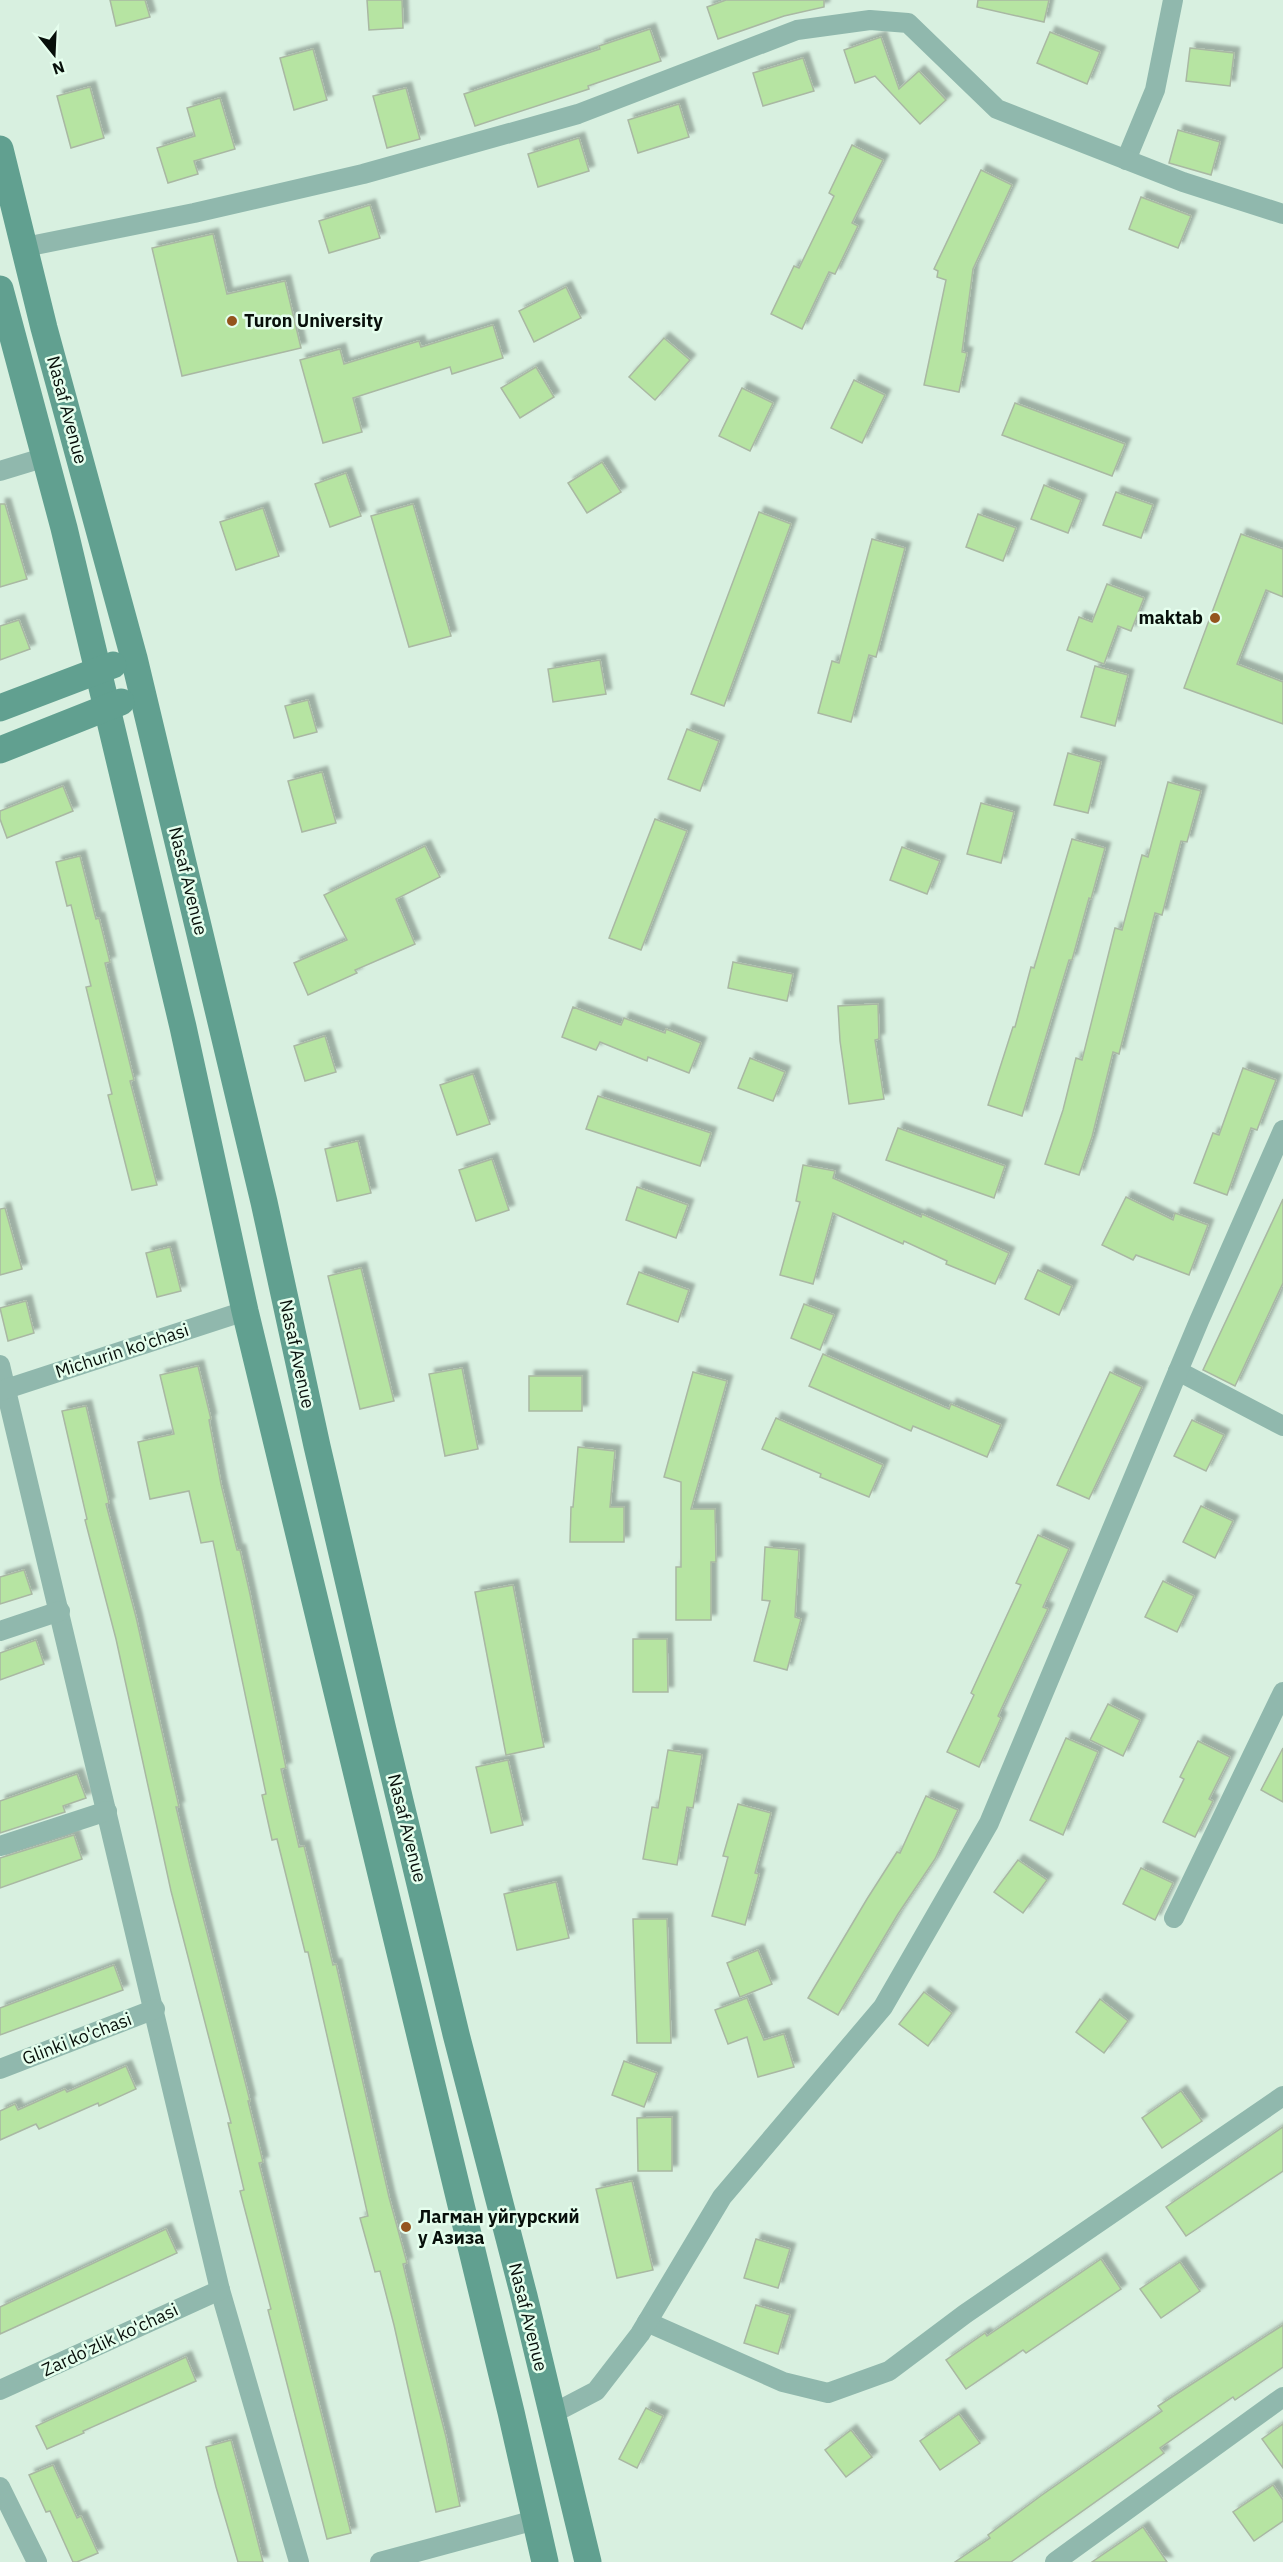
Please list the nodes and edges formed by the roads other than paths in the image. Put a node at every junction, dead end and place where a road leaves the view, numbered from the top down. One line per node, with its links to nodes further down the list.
1 (1173, 0): 3 (street)
2 (0, 148): 5 (main road, Nasaf Avenue)
3 (1126, 160): 4 (street); 5 (street)
4 (1283, 214)
5 (24, 247): 9 (main road, Nasaf Avenue)
6 (0, 289): 7 (main road, Nasaf Avenue)
7 (46, 457): 8 (street); 10 (main road, Nasaf Avenue)
8 (0, 471)
9 (134, 658): 10 (main road); 11 (main road, Nasaf Avenue)
10 (97, 670): 12 (main road, Nasaf Avenue); 13 (main road)
11 (142, 695): 12 (main road); 34 (main road, Nasaf Avenue)
12 (106, 706): 14 (main road); 16 (main road, Nasaf Avenue)
13 (0, 708)
14 (0, 750)
15 (1283, 1130): 18 (street)
16 (245, 1311): 19 (street, Michurin ko'chasi); 36 (main road, Nasaf Avenue)
17 (0, 1365): 19 (street)
18 (1178, 1371): 20 (street); 31 (street)
19 (3, 1390): 21 (street)
20 (1283, 1426)
21 (60, 1611): 22 (street); 24 (street)
22 (0, 1631)
23 (1283, 1692): 26 (street)
24 (107, 1811): 25 (street); 27 (street)
25 (0, 1845)
26 (1174, 1918)
27 (155, 2009): 28 (street, Glinki ko'chasi); 30 (street)
28 (0, 2069)
29 (1283, 2096): 31 (street)
30 (220, 2290): 32 (street, Zardo'zlik ko'chasi); 38 (street)
31 (647, 2322): 34 (street)
32 (0, 2390)
33 (1283, 2397): 42 (street)
34 (552, 2414): 41 (main road, Nasaf Avenue)
35 (0, 2487): 37 (street)
36 (536, 2520): 39 (street); 40 (main road, Nasaf Avenue)
37 (36, 2562)
38 (299, 2562)
39 (380, 2562)
40 (545, 2562)
41 (588, 2562)
42 (1055, 2562)

